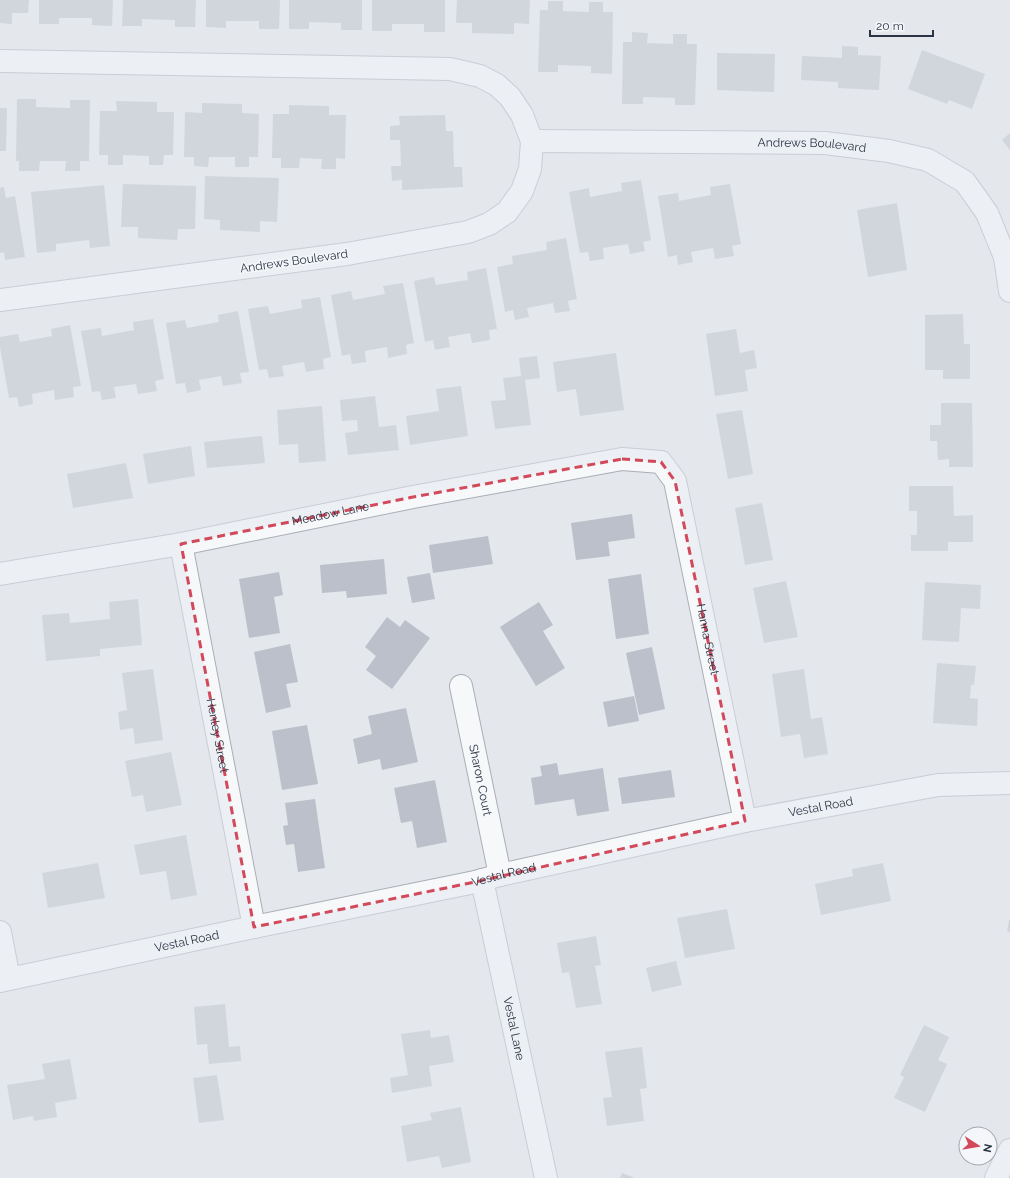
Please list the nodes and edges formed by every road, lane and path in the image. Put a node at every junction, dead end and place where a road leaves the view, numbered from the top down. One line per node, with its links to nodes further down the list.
1 (0, 61): 2 (street, Andrews Boulevard)
2 (532, 142): 3 (street, Andrews Boulevard); 4 (street, Andrews Boulevard)
3 (1010, 291)
4 (0, 300)
5 (661, 462): 6 (street, Meadow Lane); 10 (street, Hanna Street)
6 (180, 544): 7 (street, Meadow Lane); 12 (street, Henley Street)
7 (0, 574)
8 (461, 686): 11 (street, Sharon Court)
9 (1010, 783): 10 (street, Vestal Road)
10 (745, 821): 11 (street, Vestal Road)
11 (491, 877): 12 (street, Vestal Road); 16 (street, Vestal Lane)
12 (254, 927): 14 (street, Vestal Road)
13 (0, 932): 14 (street)
14 (5, 980)
15 (1010, 1150): 17 (street)
16 (546, 1178)
17 (996, 1178)

